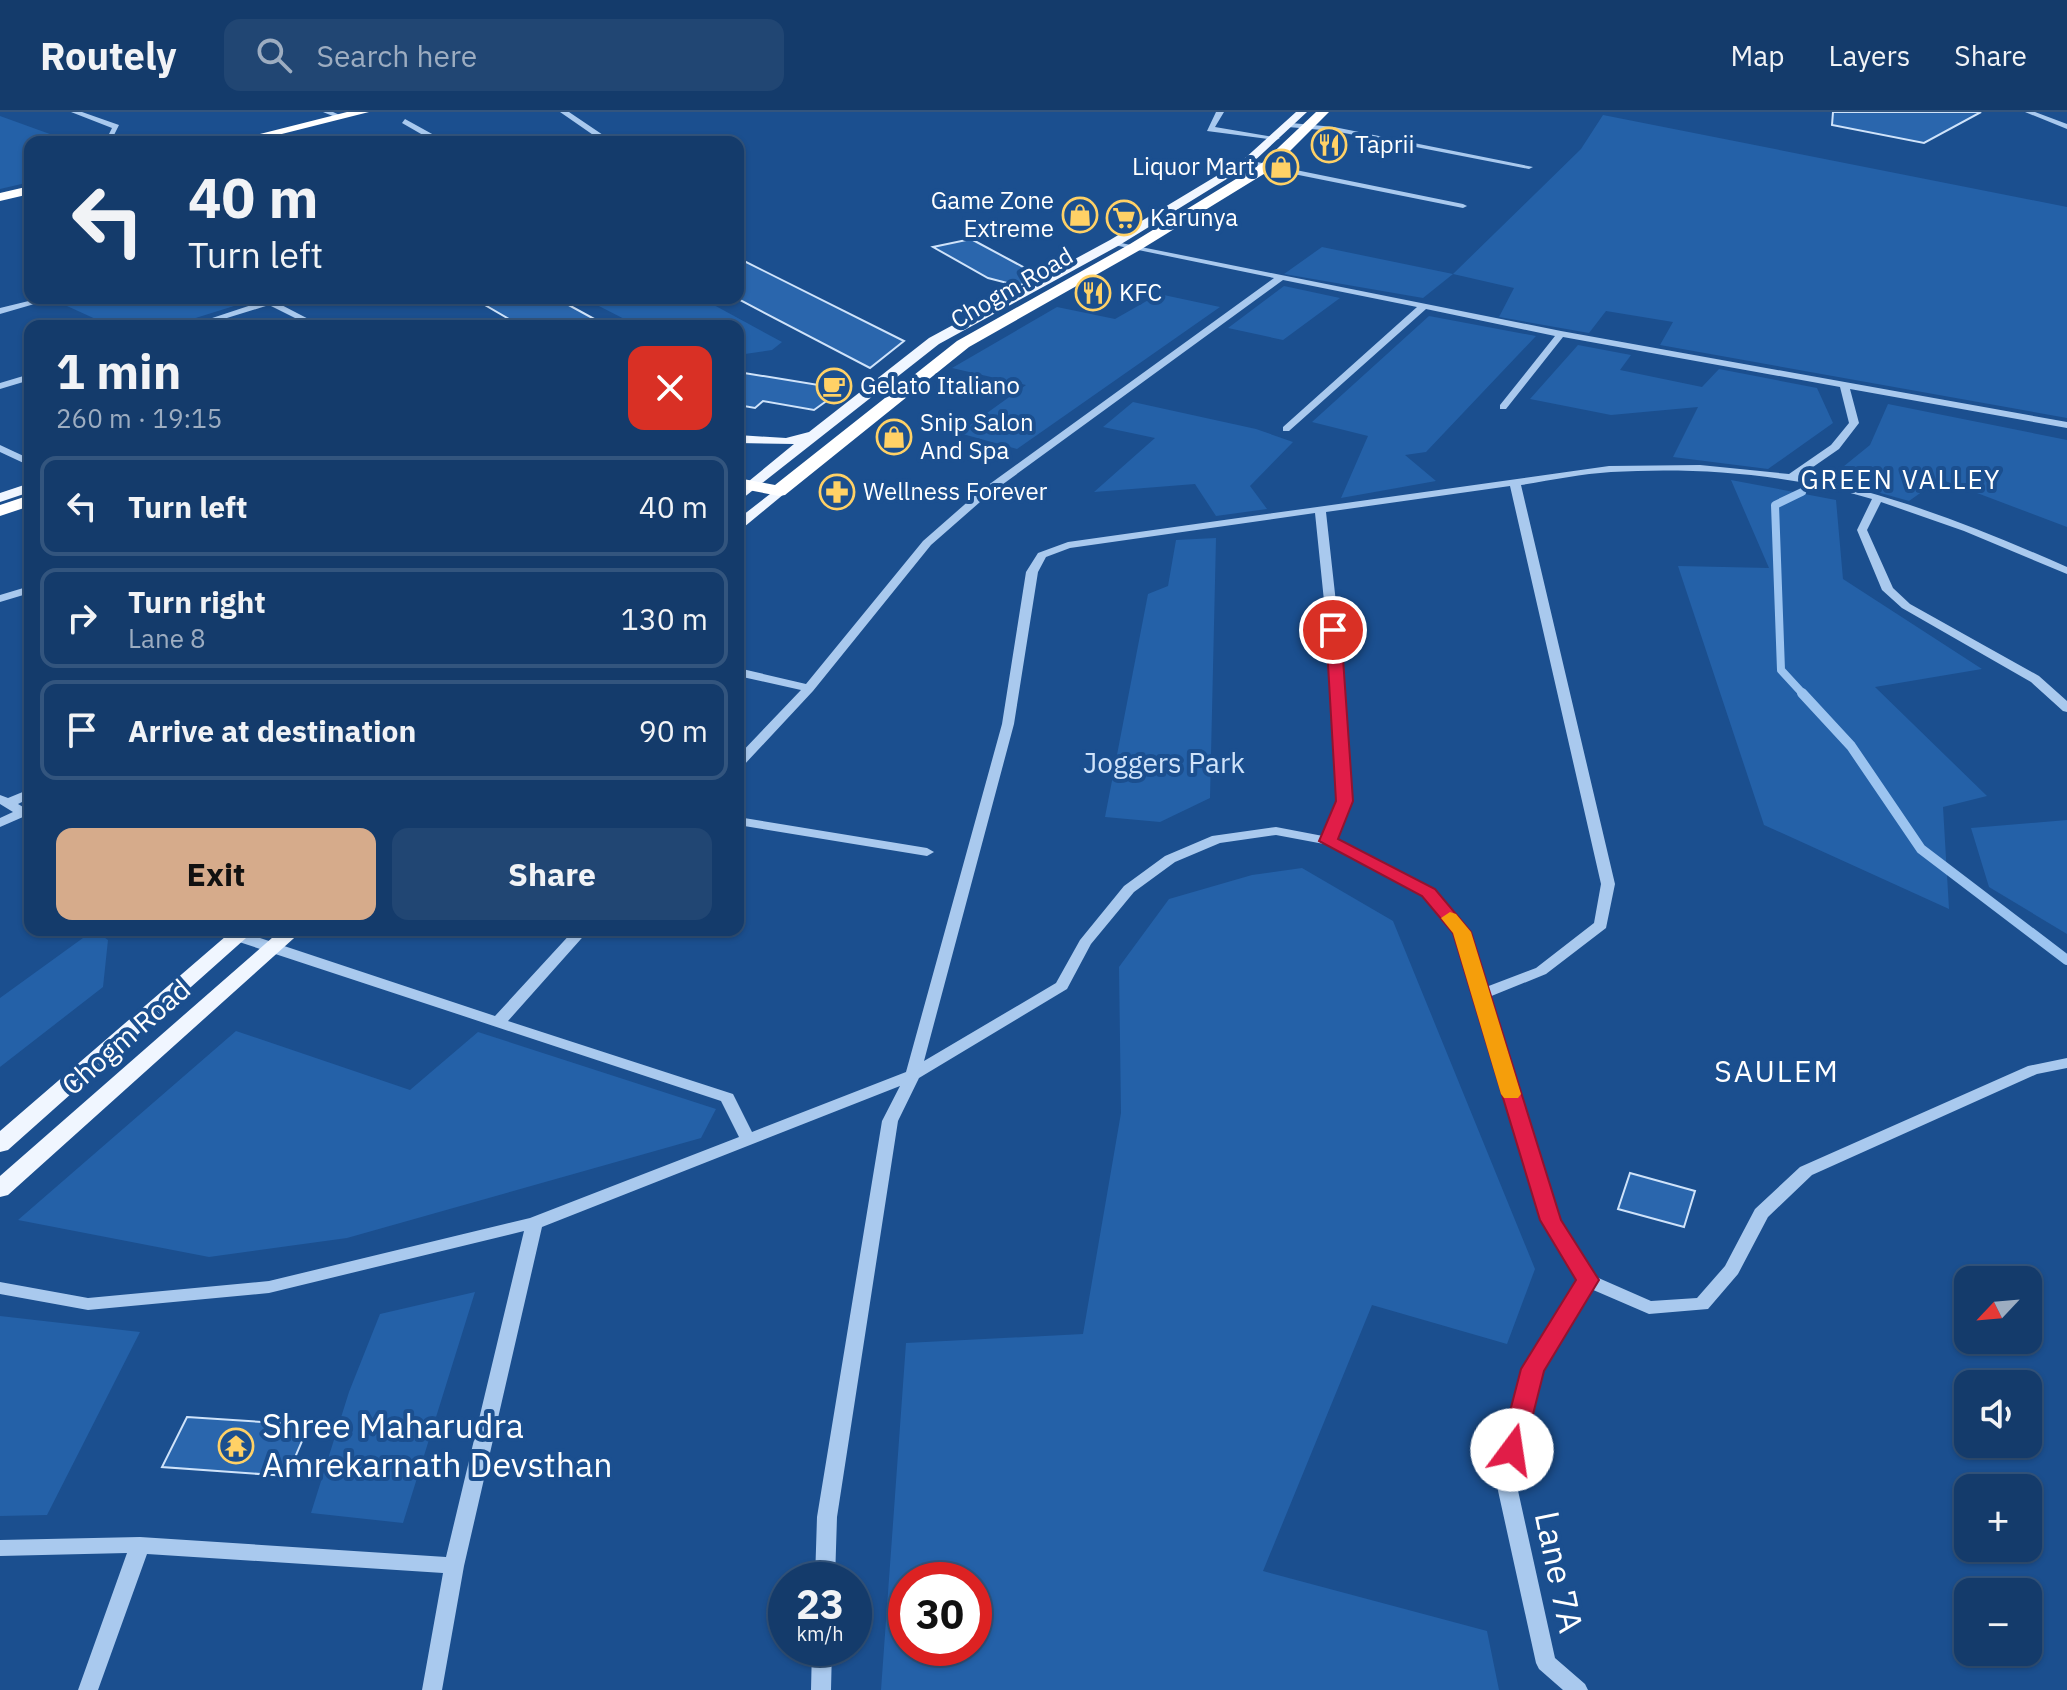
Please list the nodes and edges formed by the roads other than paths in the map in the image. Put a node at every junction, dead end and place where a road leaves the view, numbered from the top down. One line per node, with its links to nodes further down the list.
1 (75, 112): 13 (street)
2 (363, 112): 8 (highway)
3 (564, 112): 16 (street)
4 (1220, 112): 17 (street)
5 (1302, 112): 10 (main road, Chogm Road)
6 (1323, 112): 11 (highway, Chogm Road)
7 (2029, 112): 12 (street)
8 (333, 115): 14 (highway)
9 (405, 121): 15 (street)
10 (1291, 125): 11 (street); 17 (main road, Chogm Road)
11 (1311, 127): 19 (highway, Chogm Road); 20 (street)
12 (2067, 127)
13 (110, 136)
14 (256, 136)
15 (430, 136)
16 (600, 136)
17 (1276, 138): 18 (main road, Chogm Road)
18 (1247, 162): 19 (street); 24 (main road, Chogm Road)
19 (1267, 166): 23 (street); 25 (highway, Chogm Road)
20 (1529, 167)
21 (24, 191): 22 (highway)
22 (0, 197)
23 (1463, 206)
24 (1114, 243): 25 (street); 41 (main road, Chogm Road)
25 (1135, 247): 26 (street); 49 (highway, Chogm Road)
26 (1280, 278): 30 (street); 60 (street)
27 (27, 304): 31 (street)
28 (264, 304): 32 (street)
29 (274, 304): 33 (street)
30 (1423, 307): 34 (street); 40 (street)
31 (0, 311)
32 (212, 320)
33 (306, 320)
34 (1561, 334): 36 (street); 38 (street)
35 (24, 379): 37 (street)
36 (1844, 384): 39 (street); 45 (street)
37 (0, 386)
38 (1503, 407)
39 (2067, 425)
40 (1286, 429)
41 (816, 434): 42 (main road); 47 (main road, Chogm Road)
42 (744, 439)
43 (0, 448): 44 (street)
44 (24, 460)
45 (1791, 477): 46 (street); 51 (street)
46 (1515, 483): 53 (street); 76 (street)
47 (745, 484): 49 (highway)
48 (24, 489): 50 (main road)
49 (779, 491): 55 (main road, Chogm Road)
50 (0, 498)
51 (1877, 499): 56 (street); 61 (street)
52 (24, 502): 54 (highway)
53 (1320, 510): 69 (street); 79 (street)
54 (0, 511)
55 (744, 522)
56 (2067, 571)
57 (24, 591): 58 (street)
58 (0, 599)
59 (744, 673): 60 (street)
60 (809, 688): 62 (street)
61 (2067, 708)
62 (744, 757)
63 (24, 795): 64 (street)
64 (4, 801): 65 (street)
65 (24, 812)
66 (24, 815): 68 (street)
67 (744, 822): 70 (street)
68 (0, 823)
69 (1328, 841): 76 (street); 79 (street)
70 (927, 852)
71 (232, 936): 81 (main road, Chogm Road)
72 (245, 936): 75 (street)
73 (286, 936): 75 (main road, Chogm Road)
74 (577, 936): 77 (street)
75 (273, 948): 77 (street); 82 (main road, Chogm Road)
76 (1480, 995): 84 (street)
77 (499, 1021): 80 (street)
78 (2067, 1063): 84 (street)
79 (913, 1075): 80 (street); 88 (street)
80 (748, 1139): 83 (street)
81 (0, 1144)
82 (0, 1189)
83 (534, 1223): 85 (street); 89 (street)
84 (1588, 1280): 94 (street, Lane 7A)
85 (0, 1288)
86 (140, 1545): 87 (street); 89 (street); 91 (street)
87 (0, 1548)
88 (826, 1562)
89 (454, 1566): 92 (street)
90 (822, 1666): 93 (street)
91 (88, 1690)
92 (432, 1690)
93 (821, 1690)
94 (1578, 1690)

